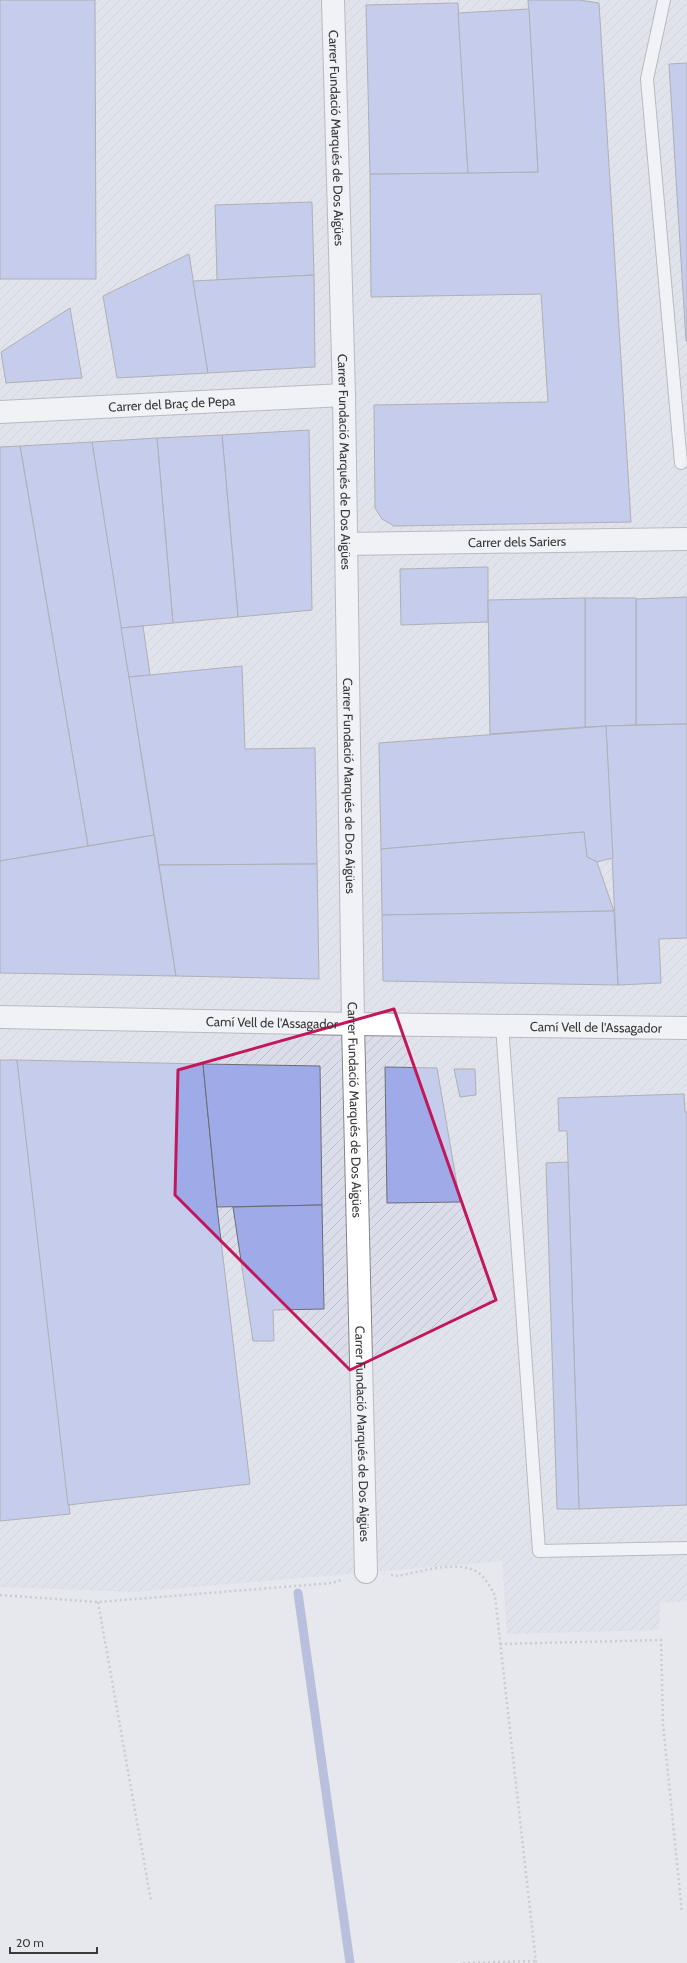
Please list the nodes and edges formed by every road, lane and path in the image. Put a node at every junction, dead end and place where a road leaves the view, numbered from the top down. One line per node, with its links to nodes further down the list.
1 (333, 0): 3 (street, Carrer Fundació Marqués de Dos Aigües)
2 (664, 0): 5 (lane)
3 (344, 395): 4 (street, Carrer del Braç de Pepa); 7 (street, Carrer Fundació Marqués de Dos Aigües)
4 (0, 412)
5 (680, 463)
6 (687, 539): 7 (street, Carrer dels Sariers)
7 (346, 544): 9 (street, Carrer Fundació Marqués de Dos Aigües)
8 (0, 1017): 9 (street, Camí Vell de l'Assagador)
9 (353, 1024): 10 (street, Camí Vell de l'Assagador); 13 (street, Carrer Fundació Marqués de Dos Aigües)
10 (502, 1025): 11 (street, Camí Vell de l'Assagador); 12 (lane)
11 (687, 1028)
12 (687, 1548)
13 (366, 1572): 15 (path); 16 (path)
14 (0, 1595): 15 (path)
15 (98, 1602): 17 (path)
16 (500, 1644): 18 (path); 19 (path)
17 (151, 1901)
18 (682, 1913)
19 (536, 1962): 20 (path)
20 (463, 1963)

